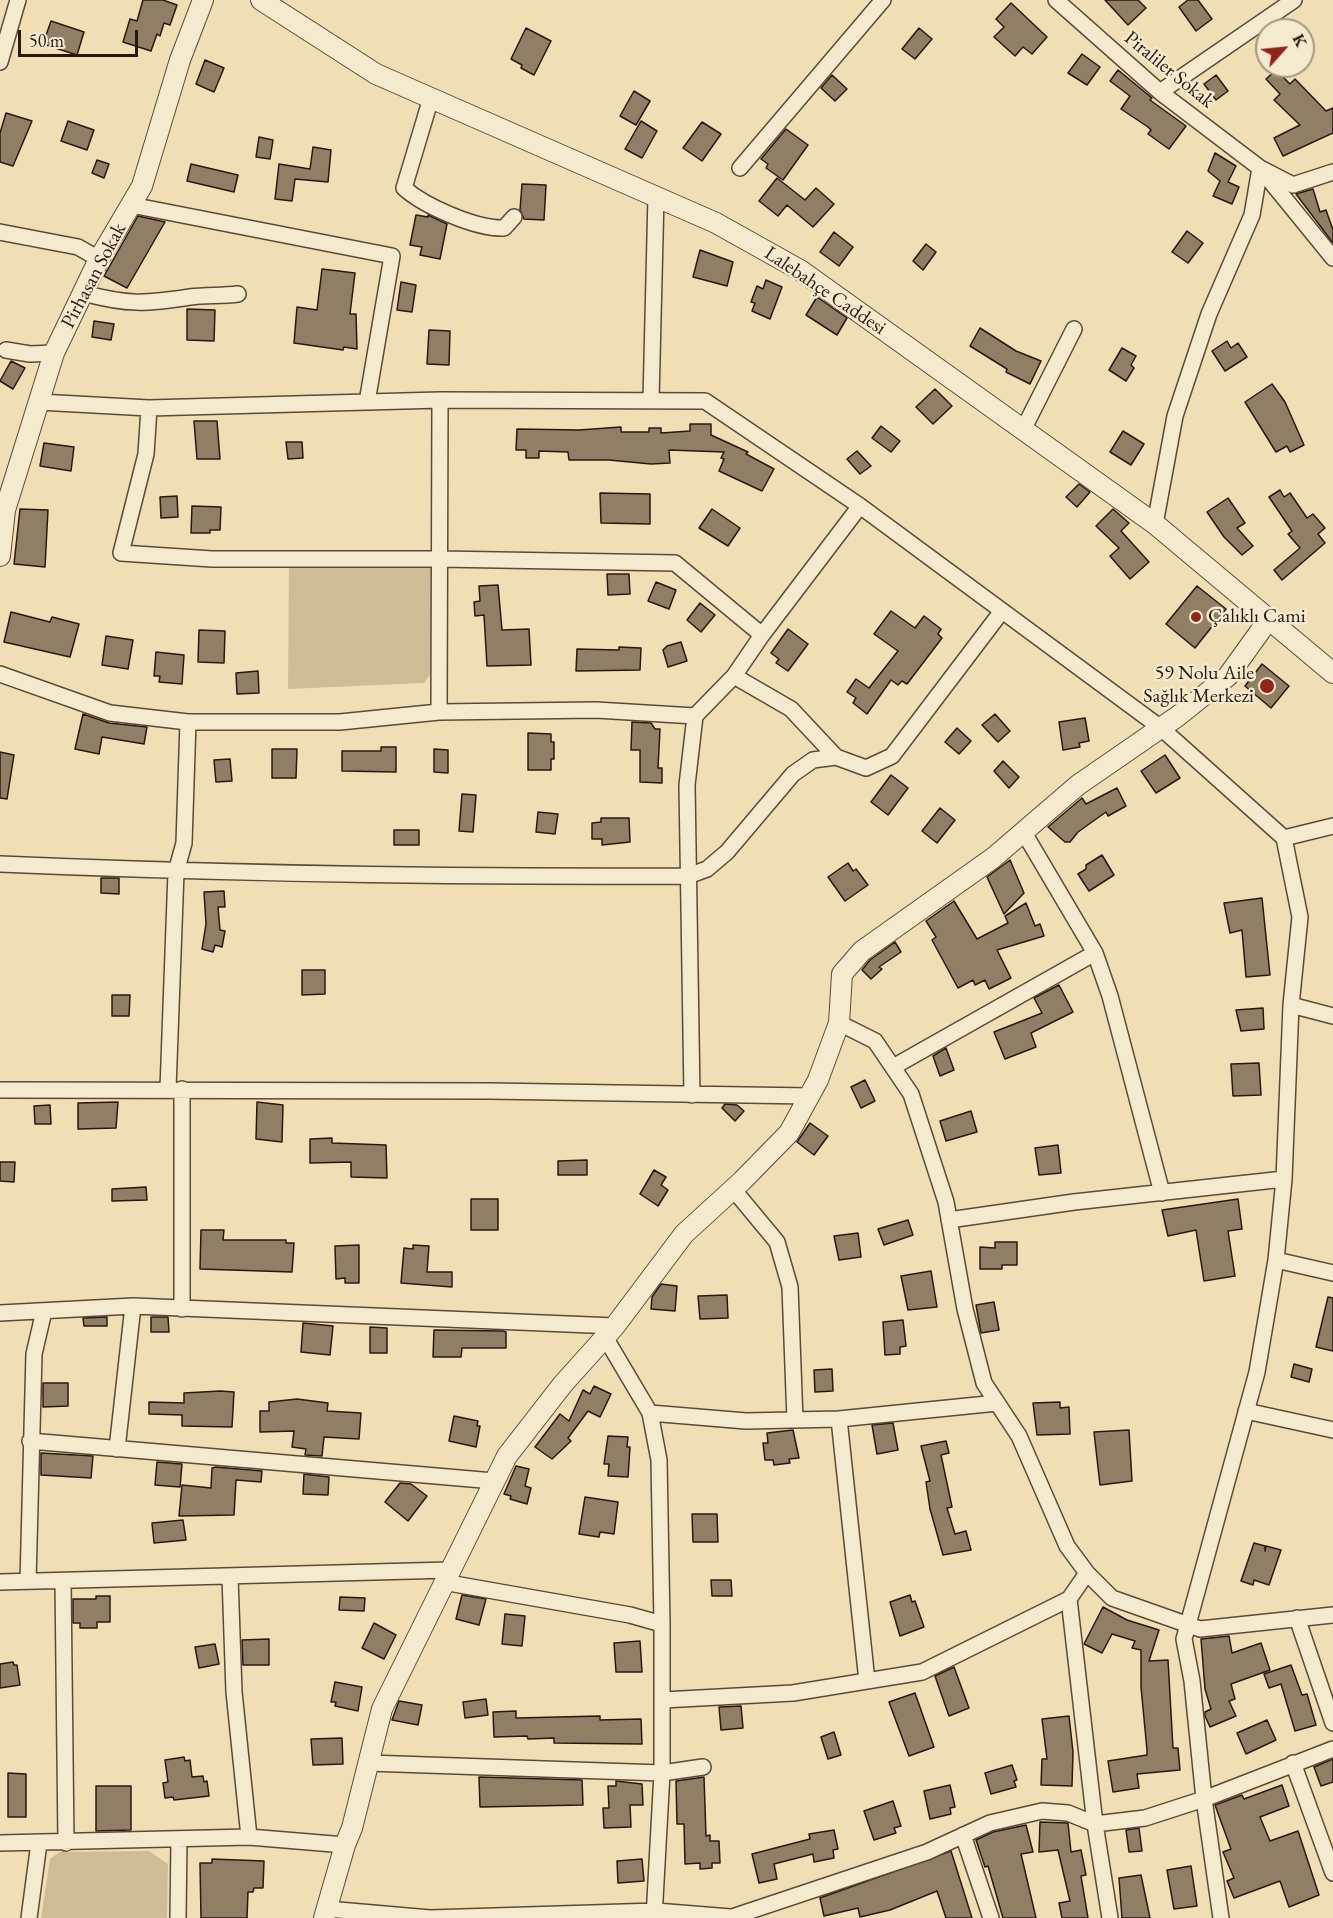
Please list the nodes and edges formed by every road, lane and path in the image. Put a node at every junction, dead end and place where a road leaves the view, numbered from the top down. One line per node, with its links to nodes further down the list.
1 (18, 0): 7 (street)
2 (203, 0): 14 (street, Pirhasan Sokak)
3 (261, 0): 9 (street, Lalebahçe Caddesi)
4 (883, 0): 10 (street)
5 (1056, 0): 8 (street, Piraliler Sokak)
6 (1294, 0): 8 (street)
7 (0, 62)
8 (1160, 92): 11 (street, Piraliler Sokak)
9 (430, 98): 13 (street, Lalebahçe Caddesi); 15 (street)
10 (740, 168)
11 (1260, 168): 12 (street); 17 (street); 31 (street)
12 (1333, 172)
13 (656, 196): 25 (street); 29 (street, Lalebahçe Caddesi)
14 (132, 205): 18 (street, Pirhasan Sokak); 27 (street)
15 (514, 217)
16 (0, 232): 18 (street)
17 (1333, 258)
18 (99, 259): 19 (street, Pirhasan Sokak)
19 (83, 292): 20 (street); 23 (street, Pirhasan Sokak)
20 (238, 294)
21 (1074, 329): 29 (street)
22 (6, 350): 23 (street)
23 (54, 353): 26 (street, Pirhasan Sokak)
24 (440, 400): 25 (street); 27 (street); 33 (street)
25 (651, 400): 30 (street)
26 (39, 402): 28 (street); 32 (street, Pirhasan Sokak)
27 (367, 402): 28 (street)
28 (149, 408): 33 (street)
29 (1023, 430): 31 (street, Lalebahçe Caddesi)
30 (860, 506): 34 (street); 36 (street)
31 (1155, 524): 35 (street, Lalebahçe Caddesi)
32 (0, 556)
33 (440, 559): 36 (street); 40 (street)
34 (1002, 611): 43 (street); 44 (street)
35 (1269, 619): 37 (street, Lalebahçe Caddesi); 43 (street)
36 (762, 635): 39 (street)
37 (1333, 673)
38 (0, 674): 42 (street)
39 (734, 676): 41 (street); 44 (street)
40 (439, 712): 41 (street); 42 (street)
41 (694, 716): 50 (street)
42 (188, 722): 49 (street)
43 (1161, 729): 46 (street); 47 (street)
44 (836, 757): 50 (street)
45 (1333, 826): 47 (street)
46 (1023, 831): 51 (street); 54 (street)
47 (1284, 838): 52 (street)
48 (0, 864): 49 (street)
49 (176, 872): 50 (street); 56 (street)
50 (688, 876): 58 (street)
51 (1095, 953): 55 (street); 62 (street)
52 (1291, 1005): 53 (street); 60 (street)
53 (1333, 1016)
54 (838, 1023): 55 (street); 59 (street)
55 (893, 1067): 63 (street)
56 (175, 1089): 57 (street); 58 (street); 67 (street)
57 (0, 1090)
58 (692, 1095): 59 (street)
59 (810, 1096): 61 (street)
60 (1284, 1179): 62 (street); 64 (street)
61 (733, 1189): 70 (street); 75 (street)
62 (1162, 1193): 63 (street)
63 (949, 1220): 71 (street)
64 (1276, 1260): 65 (street); 72 (street)
65 (1333, 1273)
66 (134, 1306): 67 (street); 68 (street); 78 (street)
67 (182, 1310): 70 (street)
68 (44, 1311): 69 (street); 77 (street)
69 (0, 1313)
70 (610, 1331): 73 (street); 79 (street)
71 (997, 1403): 74 (street); 80 (street)
72 (1246, 1411): 76 (street); 90 (street)
73 (651, 1413): 75 (street); 89 (street)
74 (839, 1419): 75 (street); 91 (street)
75 (795, 1420)
76 (1333, 1430)
77 (30, 1442): 78 (street); 83 (street)
78 (117, 1449): 79 (street)
79 (494, 1481): 81 (street)
80 (1087, 1573): 86 (street); 90 (street)
81 (446, 1576): 82 (street); 89 (street); 95 (street)
82 (230, 1577): 84 (street); 102 (street)
83 (28, 1581): 84 (street); 85 (street)
84 (63, 1581): 106 (street)
85 (0, 1582)
86 (1069, 1599): 91 (street); 100 (street)
87 (1333, 1615): 88 (street)
88 (1297, 1618): 90 (street); 93 (street)
89 (662, 1624): 92 (street)
90 (1187, 1624): 99 (street)
91 (867, 1681): 92 (street)
92 (663, 1701): 98 (street)
93 (1333, 1723)
94 (1333, 1749): 96 (street)
95 (368, 1763): 98 (street); 107 (street)
96 (1293, 1764): 99 (street); 108 (street)
97 (703, 1767): 98 (street)
98 (662, 1773): 110 (street)
99 (1204, 1799): 100 (street); 117 (street)
100 (1095, 1824): 101 (street); 116 (street)
101 (963, 1835): 112 (street); 115 (street)
102 (249, 1838): 103 (street); 107 (street)
103 (180, 1839): 106 (street); 114 (street)
104 (0, 1843): 105 (street)
105 (39, 1843): 106 (street); 113 (street)
106 (66, 1843)
107 (345, 1845): 109 (street)
108 (1333, 1873)
109 (325, 1914): 111 (street)
110 (655, 1914): 111 (street); 112 (street)
111 (546, 1916)
112 (740, 1917)
113 (29, 1918)
114 (178, 1918)
115 (991, 1918)
116 (1110, 1918)
117 (1221, 1918)

